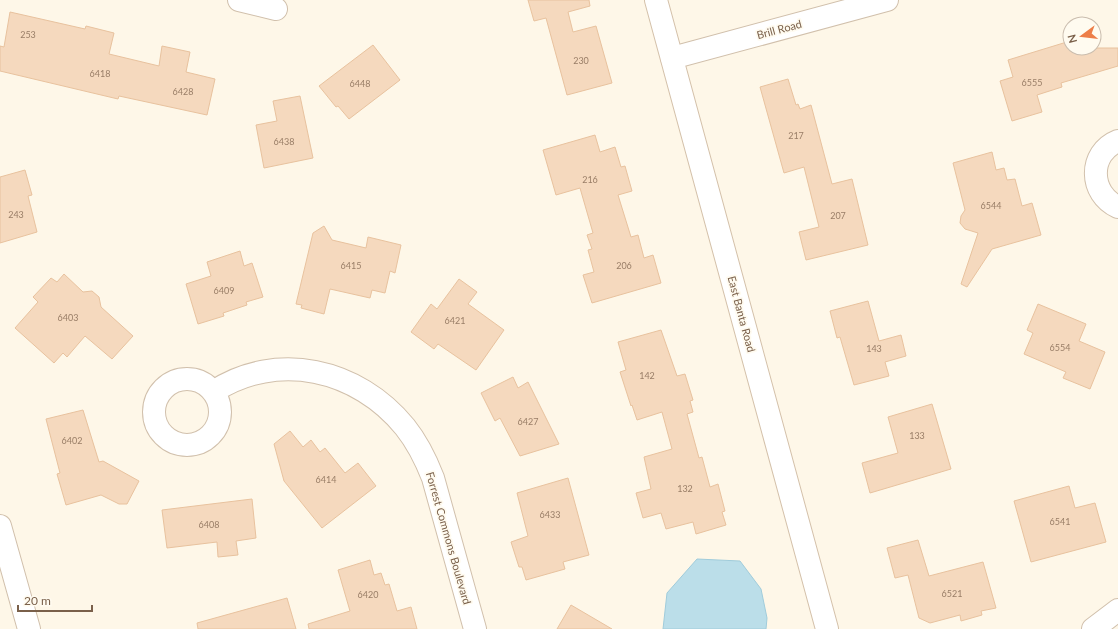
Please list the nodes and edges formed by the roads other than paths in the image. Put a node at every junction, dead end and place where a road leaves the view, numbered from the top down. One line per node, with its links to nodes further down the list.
1 (239, 0): 4 (street)
2 (656, 0): 5 (street, East Banta Road)
3 (887, 0): 5 (street, Brill Road)
4 (276, 9)
5 (672, 58): 13 (street, East Banta Road)
6 (1118, 141): 7 (street)
7 (1118, 207)
8 (213, 392): 12 (street, Forrest Commons Boulevard)
9 (0, 526): 11 (street)
10 (1118, 610): 14 (street)
11 (28, 629)
12 (475, 629)
13 (827, 629)
14 (1093, 629)

